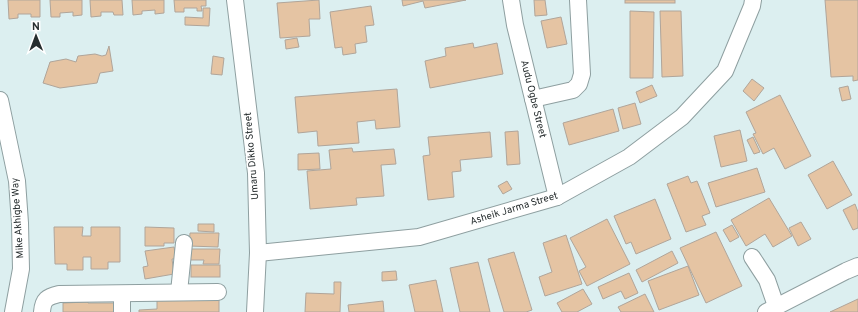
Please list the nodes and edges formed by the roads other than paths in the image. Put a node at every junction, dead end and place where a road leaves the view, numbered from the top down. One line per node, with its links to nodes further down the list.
1 (236, 0): 9 (street, Umaru Dikko Street)
2 (511, 0): 5 (street, Audu Ogbe Street)
3 (578, 0): 5 (street)
4 (753, 0): 7 (street, Asheik Jarma Street)
5 (533, 99): 7 (street, Audu Ogbe Street)
6 (0, 100): 16 (street, Mike Akhigbe Way)
7 (557, 198): 9 (street, Asheik Jarma Street)
8 (184, 243): 12 (street)
9 (258, 253): 19 (street, Umaru Dikko Street)
10 (752, 256): 15 (street)
11 (858, 266): 15 (street)
12 (179, 292): 13 (street); 14 (street)
13 (218, 292)
14 (122, 294): 17 (street); 18 (street)
15 (771, 309)
16 (14, 312)
17 (42, 312)
18 (122, 312)
19 (256, 312)

